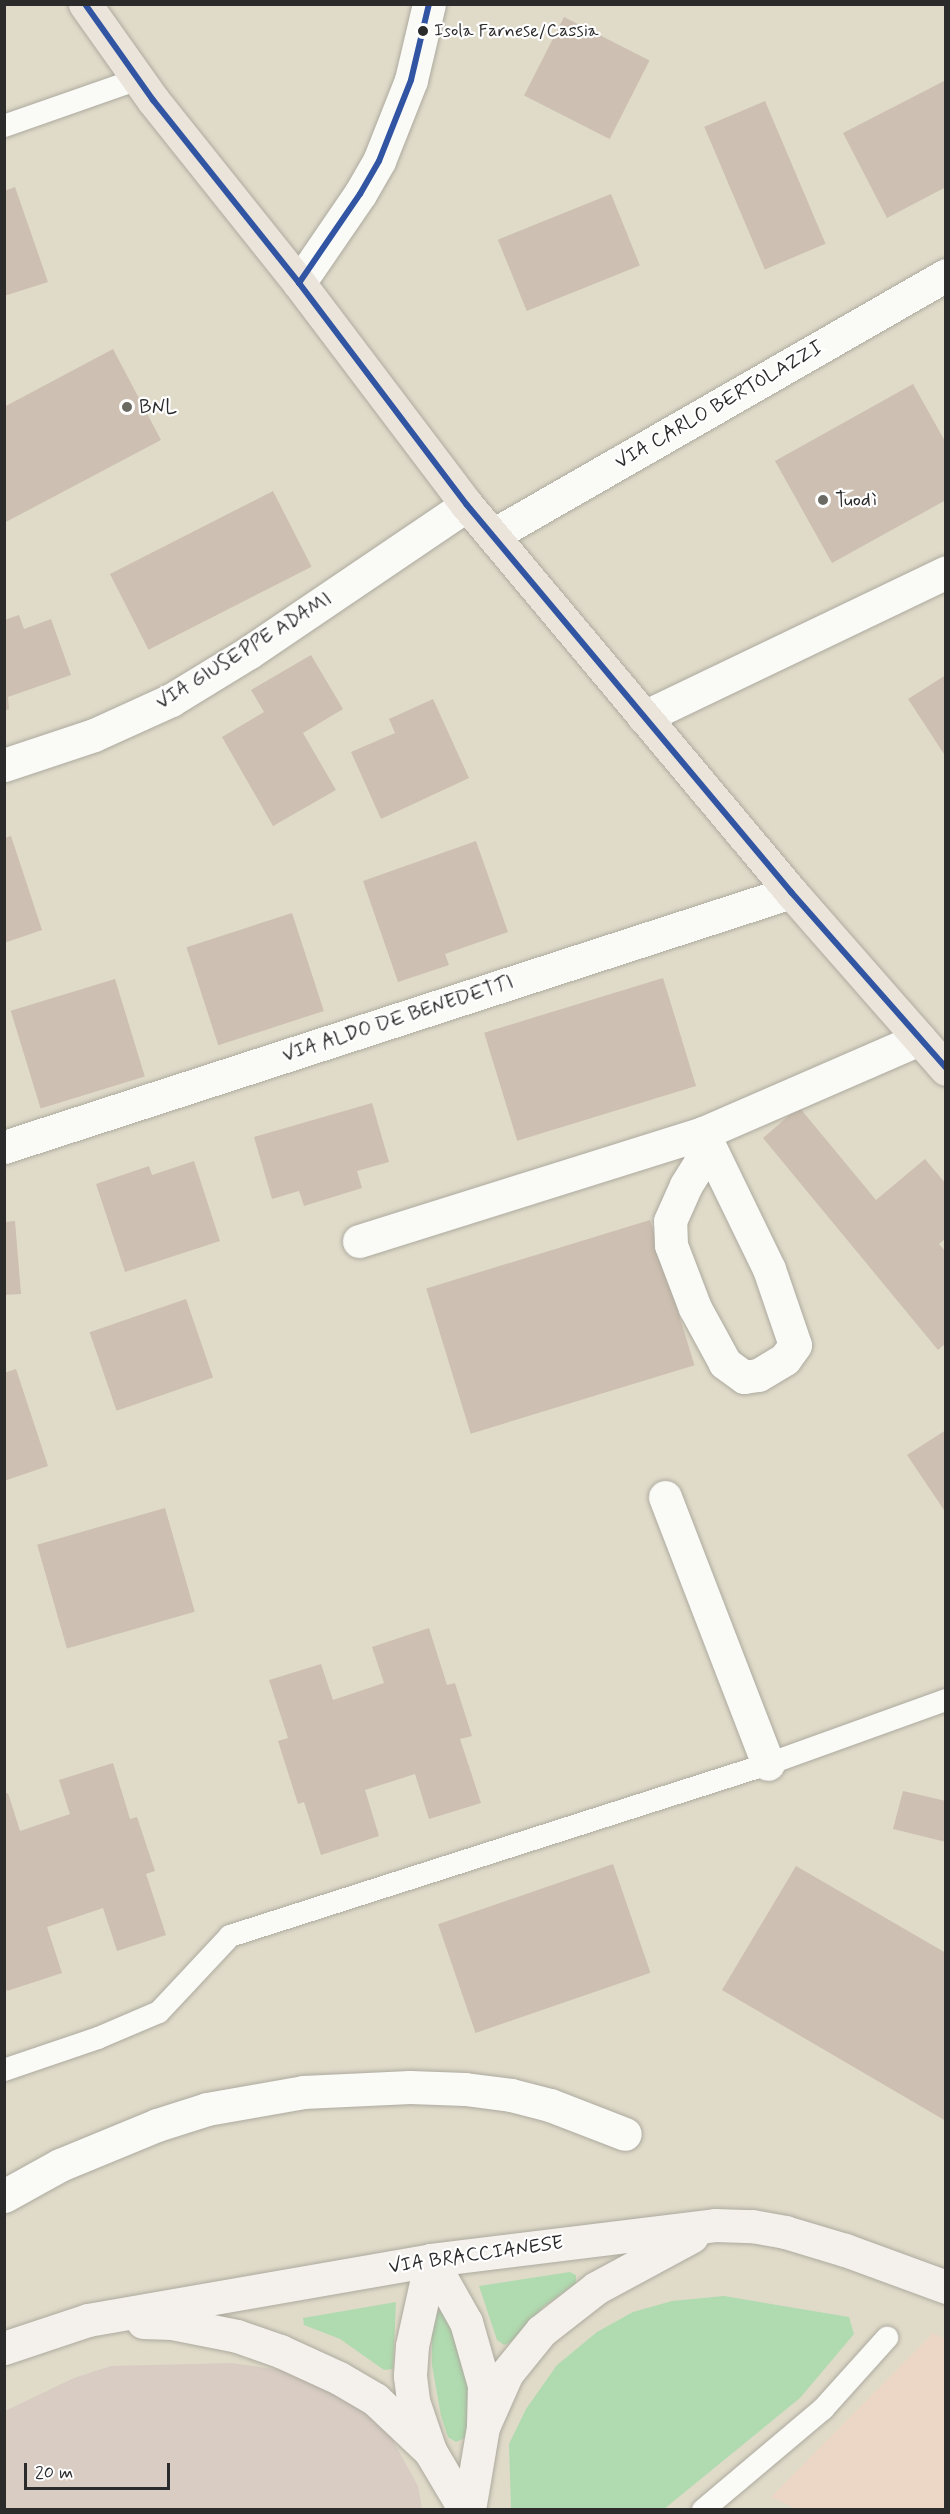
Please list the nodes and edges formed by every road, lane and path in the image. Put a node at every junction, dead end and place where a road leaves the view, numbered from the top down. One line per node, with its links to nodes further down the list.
1 (84, 4): 3 (main road)
2 (429, 4): 6 (street)
3 (138, 79): 4 (lane); 6 (main road)
4 (4, 126)
5 (945, 275): 8 (street, VIA CARLO BERTOLAZZI)
6 (299, 283): 7 (main road)
7 (468, 505): 8 (main road); 11 (street, VIA GIUSEPPE ADAMI)
8 (493, 535): 10 (main road)
9 (945, 572): 10 (street)
10 (644, 717): 12 (main road)
11 (4, 765)
12 (791, 892): 13 (main road); 16 (street, VIA ALDO DE BENEDETTI)
13 (919, 1039): 14 (main road); 15 (street)
14 (945, 1069)
15 (702, 1132): 15 (street); 17 (street)
16 (4, 1147)
17 (359, 1241)
18 (665, 1497): 20 (street)
19 (945, 1701): 20 (lane)
20 (768, 1764): 21 (lane)
21 (4, 2070)
22 (625, 2134): 23 (street)
23 (4, 2196)
24 (715, 2225): 25 (street, VIA BRACCIANESE); 26 (street, VIA BRACCIANESE); 30 (street)
25 (431, 2260): 27 (street, VIA BRACCIANESE); 30 (street); 31 (street)
26 (945, 2288)
27 (88, 2320): 29 (street, VIA BRACCIANESE); 31 (street)
28 (887, 2338): 33 (lane)
29 (4, 2348)
30 (483, 2427): 32 (street)
31 (430, 2451): 32 (street)
32 (467, 2510)
33 (702, 2510)

